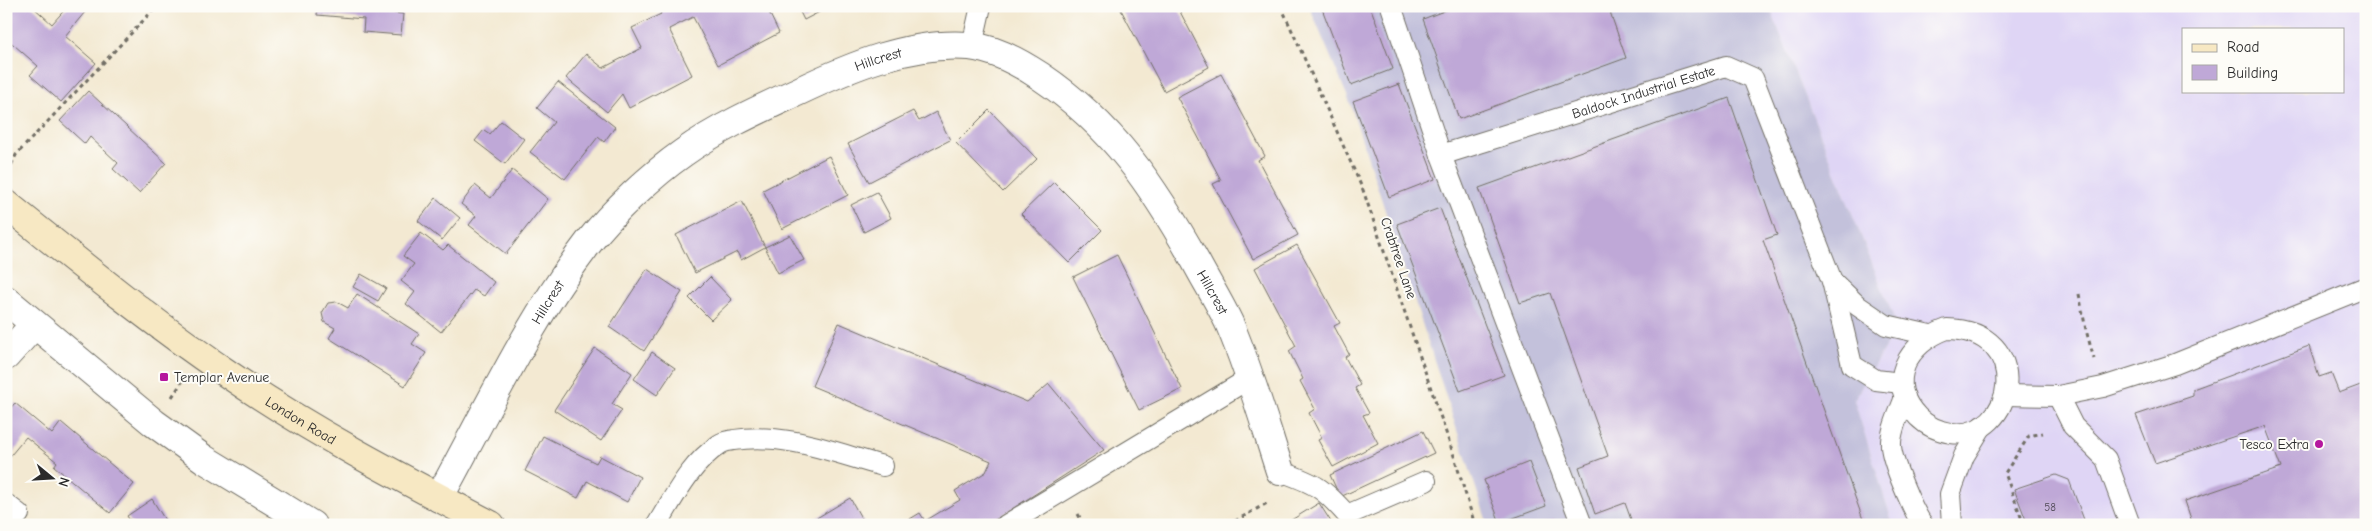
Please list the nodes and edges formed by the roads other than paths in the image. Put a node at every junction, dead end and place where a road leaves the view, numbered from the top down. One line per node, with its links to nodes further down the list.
1 (981, 6): 3 (lane)
2 (1391, 6): 4 (lane)
3 (972, 46): 12 (street, Hillcrest); 20 (street, Hillcrest)
4 (1441, 155): 6 (lane, Baldock Industrial Estate); 27 (lane)
5 (6, 204): 20 (main road, London Road)
6 (1832, 281): 10 (lane, Baldock Industrial Estate); 13 (lane, Baldock Industrial Estate)
7 (2366, 287): 15 (lane)
8 (6, 300): 9 (street)
9 (34, 325): 11 (street); 23 (street)
10 (1930, 335): 13 (lane); 14 (lane)
11 (6, 356)
12 (1250, 378): 18 (street, Hillcrest); 26 (lane)
13 (1903, 390): 16 (lane); 28 (lane)
14 (2006, 395): 15 (lane); 16 (lane)
15 (2058, 396): 30 (lane)
16 (1982, 426): 29 (lane)
17 (883, 466): 25 (lane)
18 (1280, 471): 19 (lane)
19 (1426, 481)
20 (439, 498): 24 (main road, London Road)
21 (6, 504): 22 (lane)
22 (8, 525)
23 (312, 525)
24 (491, 525)
25 (657, 525)
26 (1006, 525)
27 (1582, 525)
28 (1922, 525)
29 (1952, 525)
30 (2130, 525)

